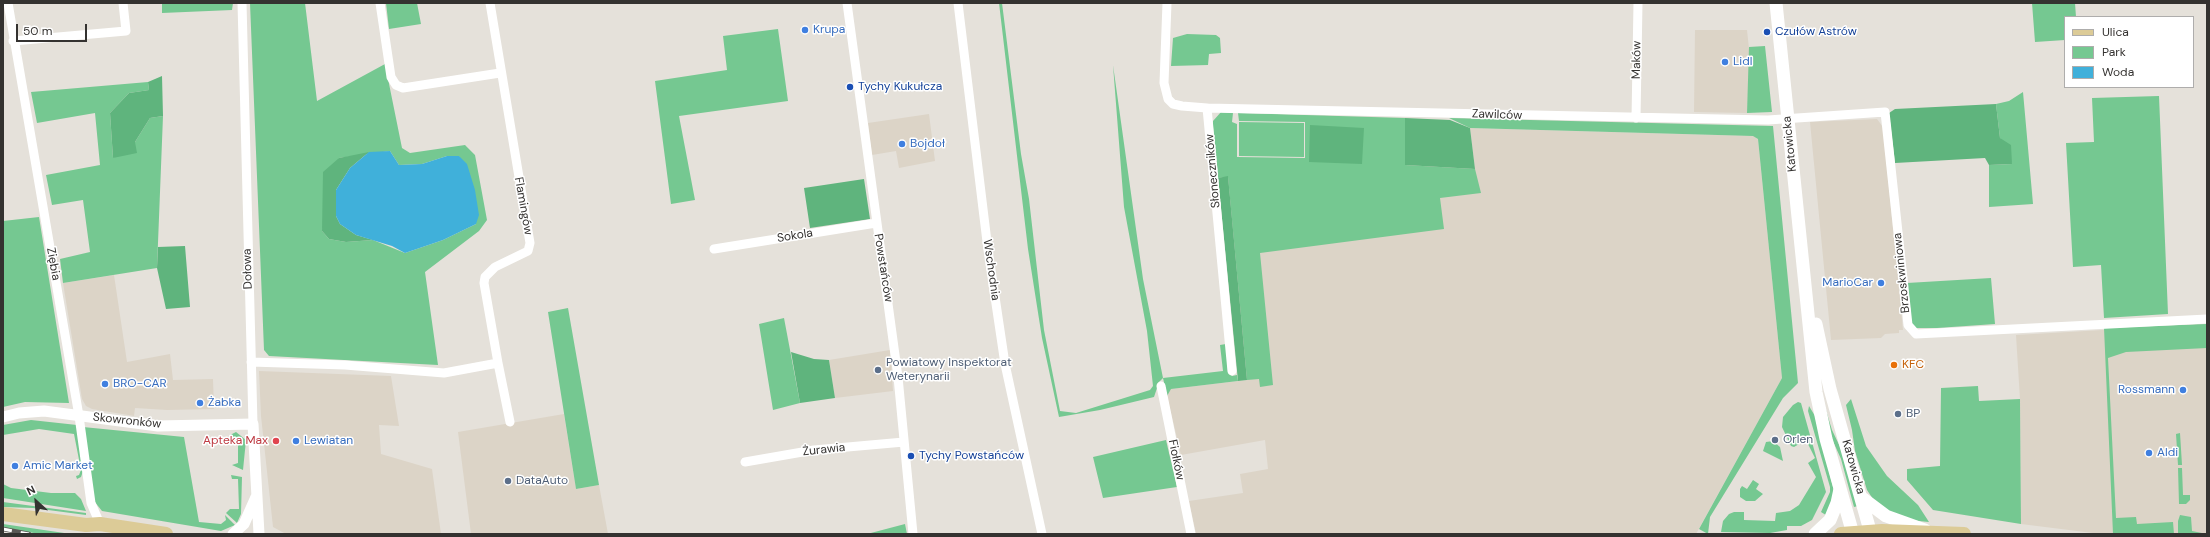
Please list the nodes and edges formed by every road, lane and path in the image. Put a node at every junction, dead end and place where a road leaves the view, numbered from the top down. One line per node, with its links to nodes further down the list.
1 (8, 3): 11 (street, Ziębia)
2 (123, 3): 11 (street)
3 (242, 3): 20 (street, Dołowa)
4 (380, 3): 12 (street)
5 (490, 3): 12 (street, Flamingów)
6 (847, 3): 16 (street, Powstańców)
7 (958, 3): 41 (street, Wschodnia)
8 (1167, 3): 13 (street)
9 (1638, 3): 14 (street, Maków)
10 (1776, 3): 15 (main road, Katowicka)
11 (13, 41): 24 (street, Ziębia)
12 (500, 73): 21 (street, Flamingów)
13 (1207, 108): 14 (street, Zawilców); 22 (street, Słoneczników)
14 (1636, 118): 15 (street, Zawilców)
15 (1787, 119): 18 (main road, Katowicka); 19 (street, Brzoskwiniowa)
16 (876, 224): 17 (street, Sokola); 28 (street, Powstańców)
17 (714, 249)
18 (1804, 284): 30 (main road, Katowicka); 32 (main road, Katowicka)
19 (2207, 319)
20 (251, 362): 21 (street); 27 (street, Dołowa)
21 (498, 363): 26 (street, Flamingów)
22 (1232, 371)
23 (1161, 386): 42 (street, Fiołków)
24 (79, 416): 25 (street, Skowronków); 27 (street, Skowronków); 34 (street, Ziębia)
25 (3, 417)
26 (510, 422)
27 (253, 424): 31 (street, Dołowa)
28 (904, 442): 29 (street, Żurawia); 40 (street, Powstańców)
29 (746, 462)
30 (1840, 486): 43 (main road); 44 (main road, Katowicka)
31 (257, 494): 38 (street); 39 (street, Dołowa)
32 (1862, 498): 35 (main road, Katowicka); 36 (main road)
33 (3, 514): 34 (main road)
34 (96, 528): 37 (main road)
35 (1871, 532): 36 (main road); 44 (main road)
36 (1931, 532): 45 (main road)
37 (166, 534)
38 (233, 534)
39 (259, 534)
40 (913, 534)
41 (1042, 534)
42 (1191, 534)
43 (1814, 534)
44 (1849, 534)
45 (1964, 534)

